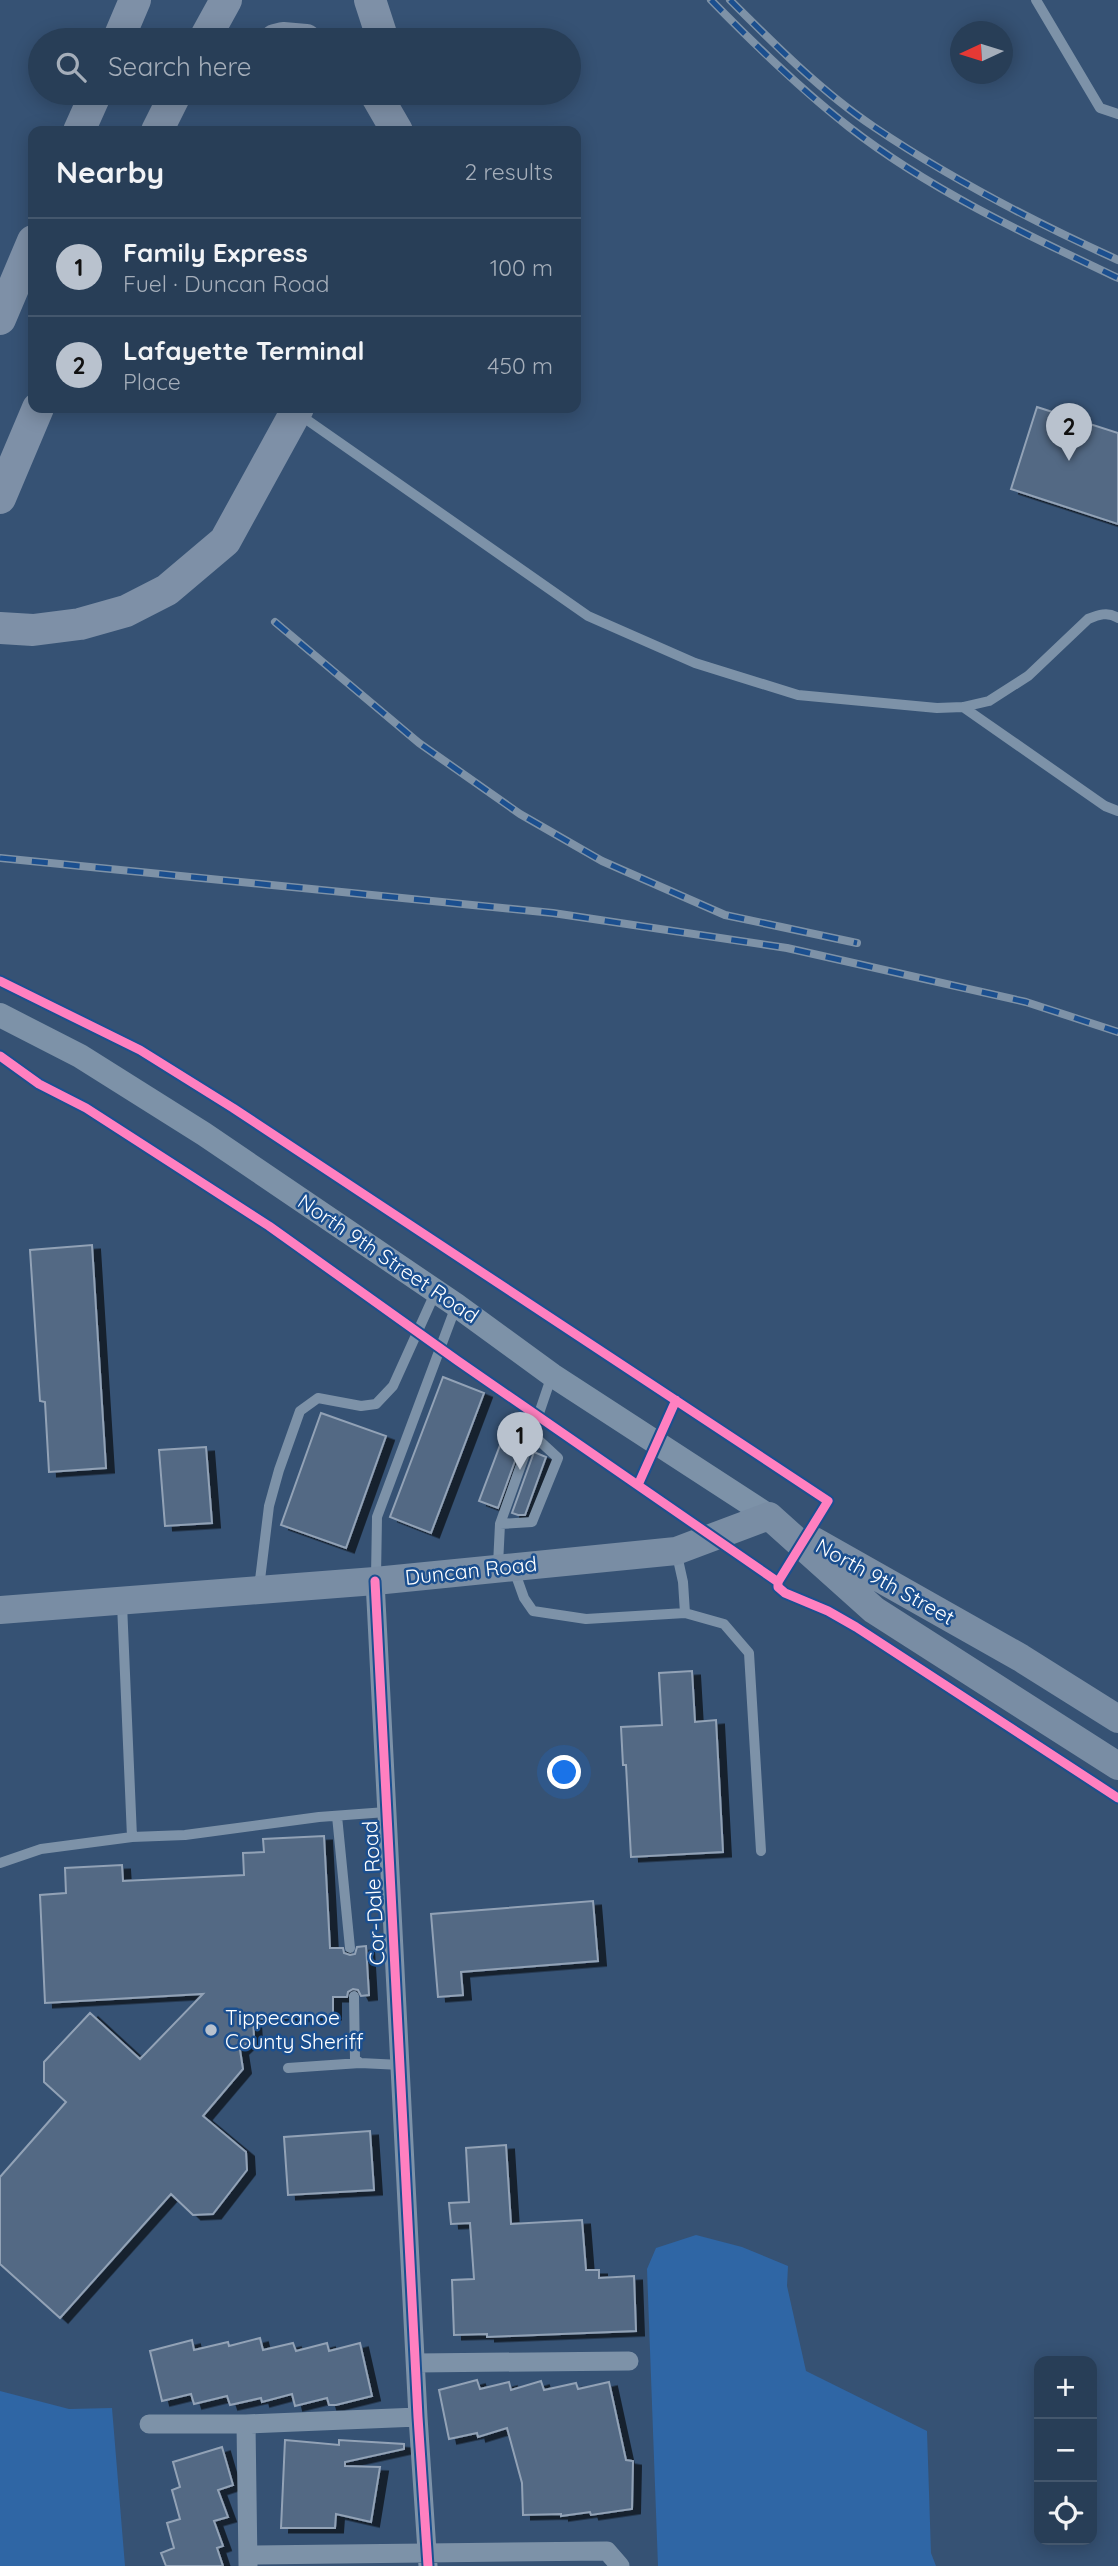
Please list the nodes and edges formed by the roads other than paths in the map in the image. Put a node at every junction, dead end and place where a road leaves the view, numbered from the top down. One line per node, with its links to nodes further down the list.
1 (135, 0): 5 (highway)
2 (226, 0): 6 (highway)
3 (370, 0): 7 (highway)
4 (1036, 0): 11 (lane)
5 (123, 28)
6 (211, 28)
7 (379, 28)
8 (91, 105): 12 (highway)
9 (382, 105): 13 (highway)
10 (401, 105): 14 (highway)
11 (1118, 114)
12 (81, 126)
13 (394, 126)
14 (402, 126)
15 (28, 253): 16 (highway)
16 (0, 319)
17 (36, 413): 20 (highway)
18 (295, 413): 22 (highway)
19 (301, 413): 23 (lane)
20 (0, 498)
21 (1118, 618): 23 (lane)
22 (0, 628)
23 (963, 707): 24 (lane)
24 (1118, 811)
25 (0, 1015): 26 (street, North 9th Street Road)
26 (436, 1292): 27 (street, North 9th Street Road); 35 (lane)
27 (457, 1305): 28 (street, North 9th Street Road); 34 (lane)
28 (552, 1374): 29 (lane); 30 (street, North 9th Street Road)
29 (532, 1434): 31 (lane); 31 (lane)
30 (769, 1516): 32 (main road, Duncan Road); 39 (main road, North 9th Street); 40 (main road, North 9th Street)
31 (500, 1524): 33 (lane)
32 (676, 1551): 33 (main road, Duncan Road); 38 (lane)
33 (505, 1567): 34 (main road, Duncan Road); 38 (lane)
34 (375, 1581): 35 (main road, Duncan Road); 41 (street, Cor-Dale Road)
35 (259, 1589): 36 (main road, Duncan Road)
36 (122, 1601): 37 (main road, Duncan Road); 43 (lane)
37 (0, 1610)
38 (685, 1613): 44 (lane)
39 (1118, 1719)
40 (1118, 1766)
41 (386, 1812): 42 (lane); 49 (street, Cor-Dale Road)
42 (337, 1816): 43 (lane); 46 (lane)
43 (132, 1837): 45 (lane)
44 (761, 1851)
45 (0, 1863)
46 (349, 1948)
47 (354, 1996): 48 (lane)
48 (360, 2063): 49 (lane); 50 (lane)
49 (401, 2065): 52 (street, Cor-Dale Road)
50 (288, 2068)
51 (629, 2361): 52 (street)
52 (416, 2363): 53 (street, Cor-Dale Road)
53 (418, 2417): 55 (street); 57 (street, Cor-Dale Road)
54 (149, 2424): 55 (street)
55 (246, 2424): 56 (street)
56 (248, 2560): 57 (street)
57 (428, 2560): 58 (street)
58 (620, 2566)

